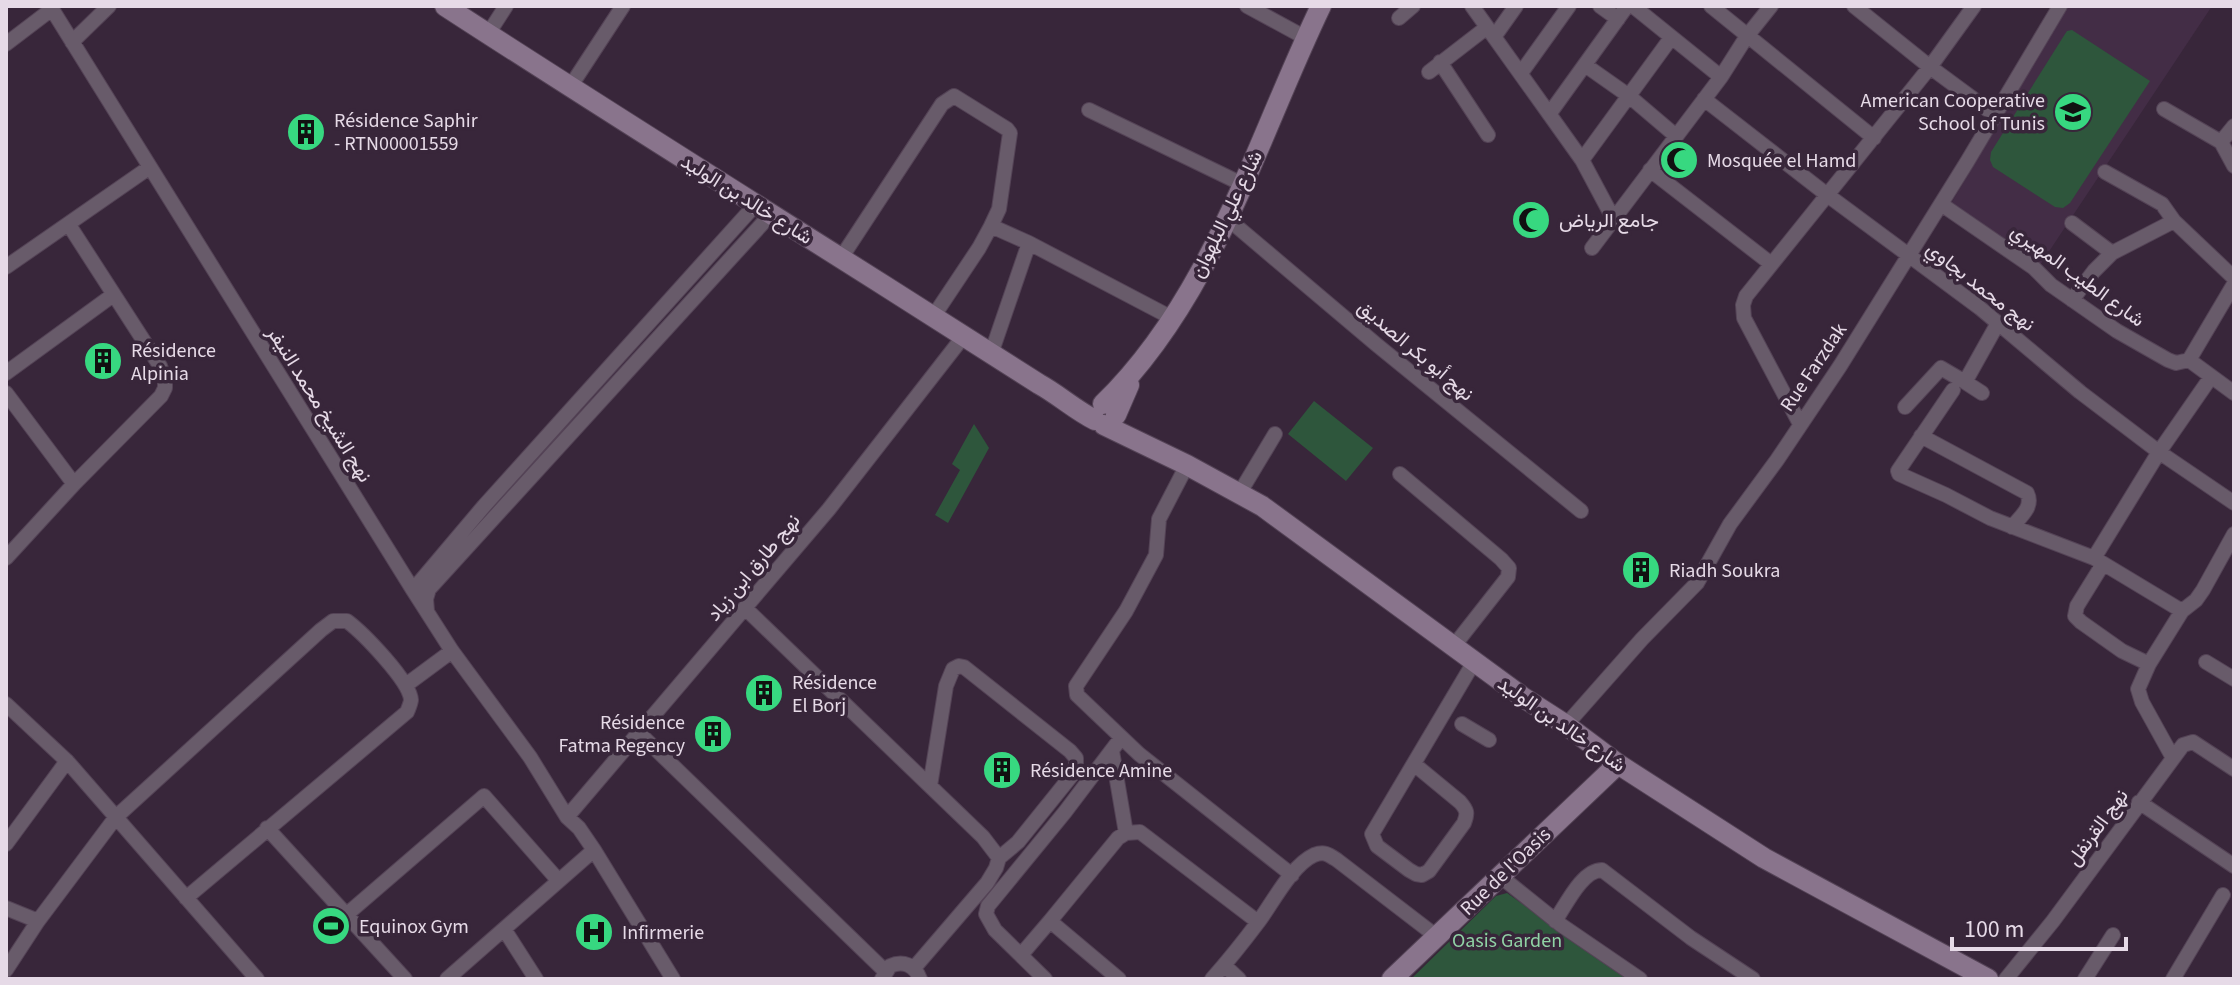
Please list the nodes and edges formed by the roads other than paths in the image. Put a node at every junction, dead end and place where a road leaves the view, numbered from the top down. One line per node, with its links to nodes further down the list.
1 (109, 6): 26 (street)
2 (445, 6): 22 (street, شارع خالد بن الوليد)
3 (506, 6): 22 (street)
4 (623, 6): 32 (street)
5 (1247, 6): 24 (street)
6 (1321, 6): 24 (street, شارع علي البلهوان)
7 (1413, 6): 19 (street)
8 (1472, 6): 21 (street)
9 (1516, 6): 21 (street)
10 (1569, 6): 30 (street)
11 (1600, 6): 20 (street)
12 (1630, 6): 20 (street); 25 (street)
13 (1711, 6): 23 (street)
14 (1771, 6): 23 (street)
15 (1854, 6): 29 (street)
16 (1974, 6): 29 (street)
17 (2060, 6): 38 (street, Rue Farzdak)
18 (51, 7): 26 (street, نهج الشيخ محمد النيفر); 27 (street)
19 (1399, 18)
20 (1618, 19): 28 (street)
21 (1490, 32): 30 (street); 40 (street)
22 (488, 34): 32 (street, شارع خالد بن الوليد)
23 (1747, 36): 31 (street); 42 (street)
24 (1306, 38): 49 (street, شارع علي البلهوان)
25 (1671, 38): 31 (street); 33 (street)
26 (72, 42): 46 (street, نهج الشيخ محمد النيفر)
27 (6, 44)
28 (1585, 65): 33 (street); 37 (street)
29 (1930, 67): 38 (street); 42 (street)
30 (1521, 73): 37 (street)
31 (1721, 77): 34 (street)
32 (570, 87): 52 (street, شارع خالد بن الوليد)
33 (1629, 96): 41 (street); 44 (street)
34 (1704, 99): 41 (street); 50 (street, نهج محمد بجاوي)
35 (2164, 109): 43 (street)
36 (1089, 110): 49 (street)
37 (1550, 113): 44 (street)
38 (1995, 115): 51 (street, Rue Farzdak)
39 (2234, 126): 43 (street)
40 (1488, 135)
41 (1676, 136): 47 (street)
42 (1874, 138): 50 (street)
43 (2221, 142): 45 (street)
44 (1582, 160): 54 (street)
45 (2234, 166)
46 (150, 167): 57 (street); 97 (street, نهج الشيخ محمد النيفر)
47 (1650, 170): 54 (street); 64 (street)
48 (2105, 172): 55 (street)
49 (1242, 184): 53 (street, شارع علي البلهوان)
50 (1826, 194): 62 (street, نهج محمد بجاوي); 64 (street)
51 (1941, 204): 62 (street, Rue Farzdak); 68 (street, شارع الطيب المهيري)
52 (764, 209): 63 (street, شارع خالد بن الوليد); 97 (street); 99 (street)
53 (1228, 219): 70 (street, شارع علي البلهوان); 92 (street, نهج أبو بكر الصديق)
54 (1614, 220): 60 (street)
55 (2174, 221): 61 (street); 66 (street)
56 (2072, 223): 61 (street)
57 (69, 225): 65 (street); 67 (street)
58 (991, 226): 59 (street); 63 (street); 69 (street)
59 (1029, 243): 70 (street); 73 (street)
60 (1592, 248)
61 (2112, 253): 68 (street)
62 (1909, 255): 71 (street, نهج محمد بجاوي); 83 (street, Rue Farzdak)
63 (841, 258): 69 (street, شارع خالد بن الوليد)
64 (1770, 263): 83 (street)
65 (6, 267)
66 (2234, 281): 74 (street)
67 (113, 295): 75 (street); 89 (street)
68 (2072, 300): 74 (street, شارع الطيب المهيري)
69 (933, 317): 72 (street, شارع خالد بن الوليد)
70 (1172, 318): 82 (street, شارع علي البلهوان)
71 (1998, 323): 77 (street); 86 (street, نهج محمد بجاوي)
72 (963, 337): 73 (street, شارع خالد بن الوليد); 98 (street, نهج طارق ابن زياد)
73 (991, 354): 82 (street, شارع خالد بن الوليد)
74 (2189, 360): 76 (street, شارع الطيب المهيري)
75 (6, 373)
76 (2211, 377): 80 (street, شارع الطيب المهيري); 86 (street)
77 (1959, 386): 79 (street); 81 (street); 85 (street)
78 (6, 393): 89 (street)
79 (1982, 393)
80 (2234, 393)
81 (1905, 407)
82 (1106, 414): 87 (street, شارع خالد بن الوليد)
83 (1800, 424): 110 (street, Rue Farzdak)
84 (1275, 434): 90 (street)
85 (1921, 436): 93 (street); 93 (street)
86 (2159, 452): 91 (street, نهج محمد بجاوي); 96 (street)
87 (1187, 465): 90 (street, شارع خالد بن الوليد); 113 (street)
88 (1400, 474): 101 (street)
89 (74, 484): 95 (street)
90 (1239, 494): 101 (street, شارع خالد بن الوليد)
91 (2234, 503)
92 (1581, 511)
93 (2012, 527): 96 (street)
94 (2234, 534): 100 (street)
95 (6, 558)
96 (2099, 561): 100 (street); 105 (street)
97 (413, 590): 99 (street, نهج الشيخ محمد النيفر)
98 (745, 608): 111 (street, نهج طارق ابن زياد); 119 (street)
99 (427, 611): 102 (street, نهج الشيخ محمد النيفر)
100 (2182, 611): 105 (street)
101 (1453, 647): 103 (street, شارع خالد بن الوليد)
102 (452, 651): 107 (street); 122 (street, نهج الشيخ محمد النيفر)
103 (1474, 662): 110 (street, شارع خالد بن الوليد); 116 (street)
104 (2206, 662): 106 (street)
105 (2149, 664): 114 (street)
106 (2234, 678)
107 (406, 685): 121 (street); 123 (street)
108 (7, 709): 115 (street)
109 (1462, 724): 112 (street)
110 (1566, 725): 117 (street, شارع خالد بن الوليد)
111 (639, 733): 122 (street, نهج طارق ابن زياد); 147 (street)
112 (1489, 740)
113 (1117, 744): 124 (street); 129 (street); 143 (street)
114 (2173, 758): 118 (street); 120 (street, نهج القرنفل)
115 (67, 761): 121 (street); 125 (street)
116 (1414, 764): 116 (street)
117 (1618, 764): 130 (street, Rue de l'Oasis); 161 (street, شارع خالد بن الوليد)
118 (2234, 769)
119 (930, 786): 127 (street); 127 (street)
120 (2139, 802): 128 (street); 162 (street, نهج القرنفل)
121 (116, 817): 133 (street); 136 (street)
122 (567, 817): 126 (street, نهج الشيخ محمد النيفر)
123 (267, 828): 133 (street); 135 (street)
124 (1126, 833): 137 (street); 139 (street)
125 (6, 844)
126 (594, 850): 131 (street); 153 (street, نهج الشيخ محمد النيفر)
127 (999, 858): 146 (street)
128 (2234, 866)
129 (1292, 875): 139 (street); 142 (street)
130 (1500, 876): 138 (street); 142 (street, Rue de l'Oasis)
131 (558, 880): 135 (street); 140 (street)
132 (2223, 895): 164 (street)
133 (186, 898): 149 (street)
134 (6, 908): 136 (street)
135 (346, 915): 150 (street)
136 (38, 921): 145 (street)
137 (1050, 921): 143 (street); 155 (street)
138 (1555, 921): 159 (street); 160 (street)
139 (1258, 922): 144 (street)
140 (504, 929): 151 (street); 152 (street)
141 (2113, 935): 163 (street)
142 (1436, 936): 158 (street, Rue de l'Oasis)
143 (1021, 955): 154 (street)
144 (1224, 965): 156 (street); 157 (street)
145 (6, 970): 148 (street)
146 (917, 974): 147 (street)
147 (883, 975)
148 (18, 979)
149 (257, 979)
150 (405, 979)
151 (447, 979)
152 (536, 979)
153 (673, 979)
154 (1045, 979)
155 (1119, 979)
156 (1212, 979)
157 (1239, 979)
158 (1392, 979)
159 (1640, 979)
160 (1753, 979)
161 (1988, 979)
162 (2006, 979)
163 (2085, 979)
164 (2173, 979)

